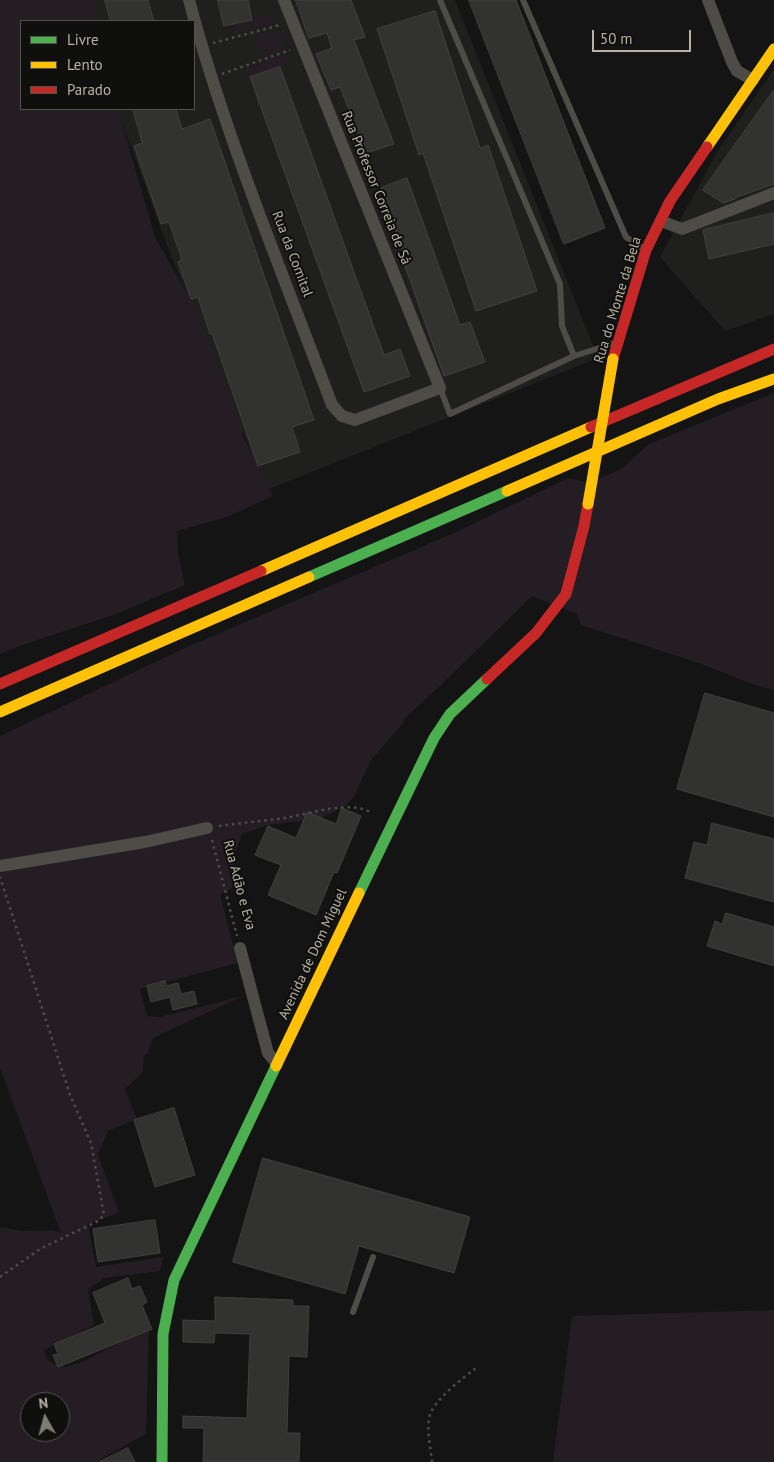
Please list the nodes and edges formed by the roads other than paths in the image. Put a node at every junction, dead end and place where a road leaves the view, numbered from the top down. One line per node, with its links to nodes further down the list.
1 (189, 0): 6 (street, Rua da Comital)
2 (284, 0): 17 (street, Rua Professor Correia de Sá)
3 (440, 0): 15 (lane)
4 (524, 0): 12 (lane)
5 (708, 0): 9 (street)
6 (195, 20)
7 (195, 21): 17 (street, Rua da Comital)
8 (774, 49): 9 (main road, Rua do Monte da Bela)
9 (753, 80): 11 (main road, Rua do Monte da Bela)
10 (774, 193): 11 (street)
11 (661, 221): 12 (main road, Rua do Monte da Bela)
12 (646, 250): 13 (main road, Rua do Monte da Bela)
13 (618, 342): 15 (lane); 18 (main road, Rua do Monte da Bela, bridge)
14 (774, 349): 19 (main road)
15 (574, 356): 17 (lane)
16 (774, 379): 20 (main road)
17 (440, 388)
18 (588, 504): 24 (main road, Avenida de Dom Miguel)
19 (0, 684)
20 (0, 712)
21 (206, 828): 22 (street, Rua Adão e Eva)
22 (0, 866)
23 (240, 948): 24 (street, Rua Adão e Eva)
24 (277, 1064): 27 (main road, Avenida de Dom Miguel)
25 (372, 1257): 26 (lane)
26 (353, 1312)
27 (162, 1462)

